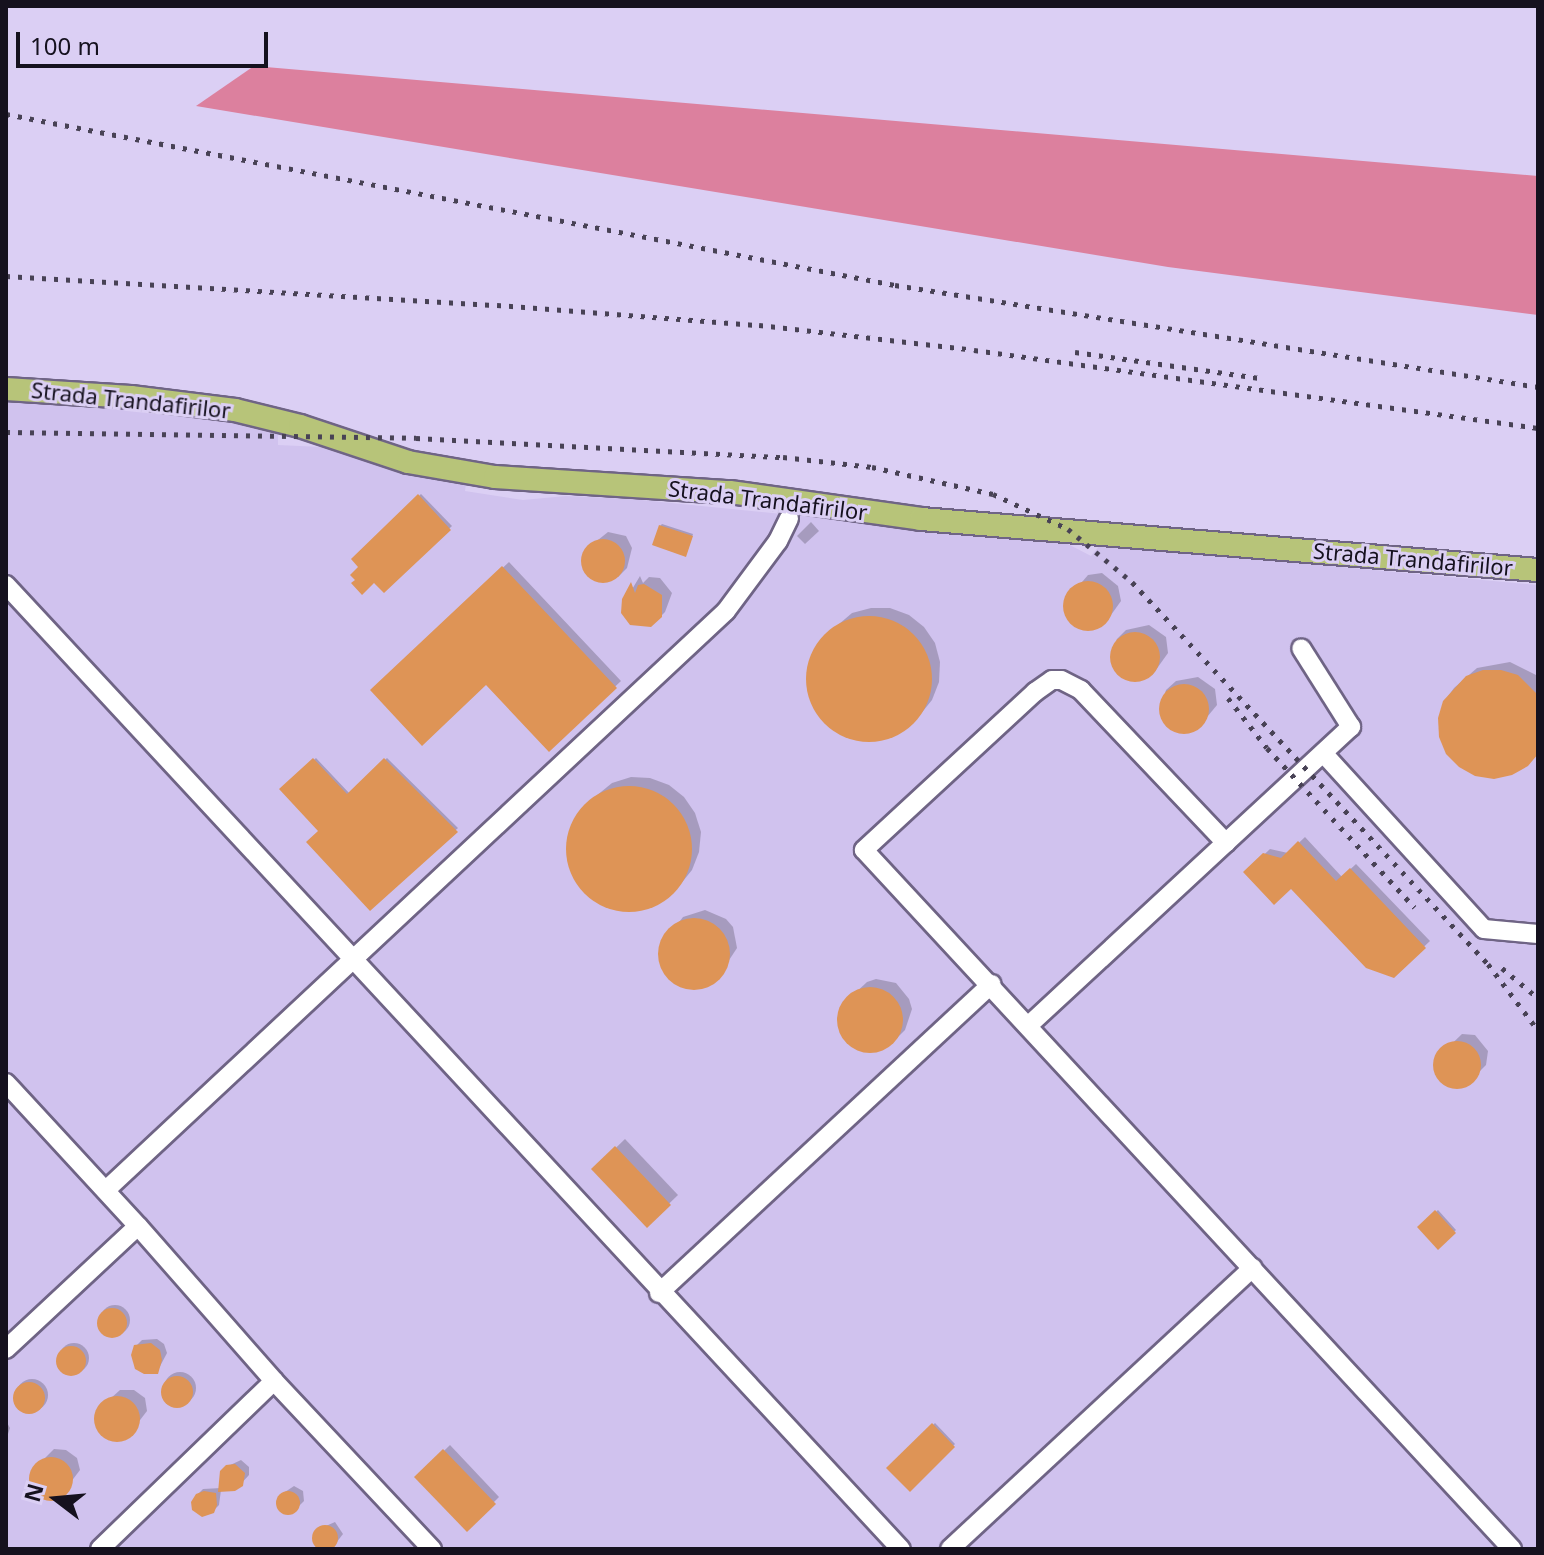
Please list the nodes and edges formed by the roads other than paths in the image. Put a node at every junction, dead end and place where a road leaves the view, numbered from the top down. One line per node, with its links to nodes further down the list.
1 (6, 389): 3 (main road, Strada Trandafirilor)
2 (789, 518): 9 (lane)
3 (1538, 570)
4 (6, 585): 9 (lane)
5 (1301, 648): 6 (lane)
6 (1324, 754): 7 (lane); 8 (lane)
7 (1226, 843): 10 (lane); 11 (lane)
8 (1538, 934)
9 (352, 962): 13 (lane); 16 (lane)
10 (991, 984): 11 (lane); 16 (lane)
11 (1029, 1025): 15 (lane)
12 (6, 1083): 13 (lane)
13 (106, 1190): 14 (lane)
14 (138, 1226): 17 (lane); 18 (lane)
15 (1252, 1268): 22 (lane); 23 (lane)
16 (659, 1293): 21 (lane)
17 (6, 1349)
18 (274, 1381): 19 (lane); 20 (lane)
19 (100, 1549)
20 (432, 1549)
21 (901, 1549)
22 (950, 1549)
23 (1512, 1549)

